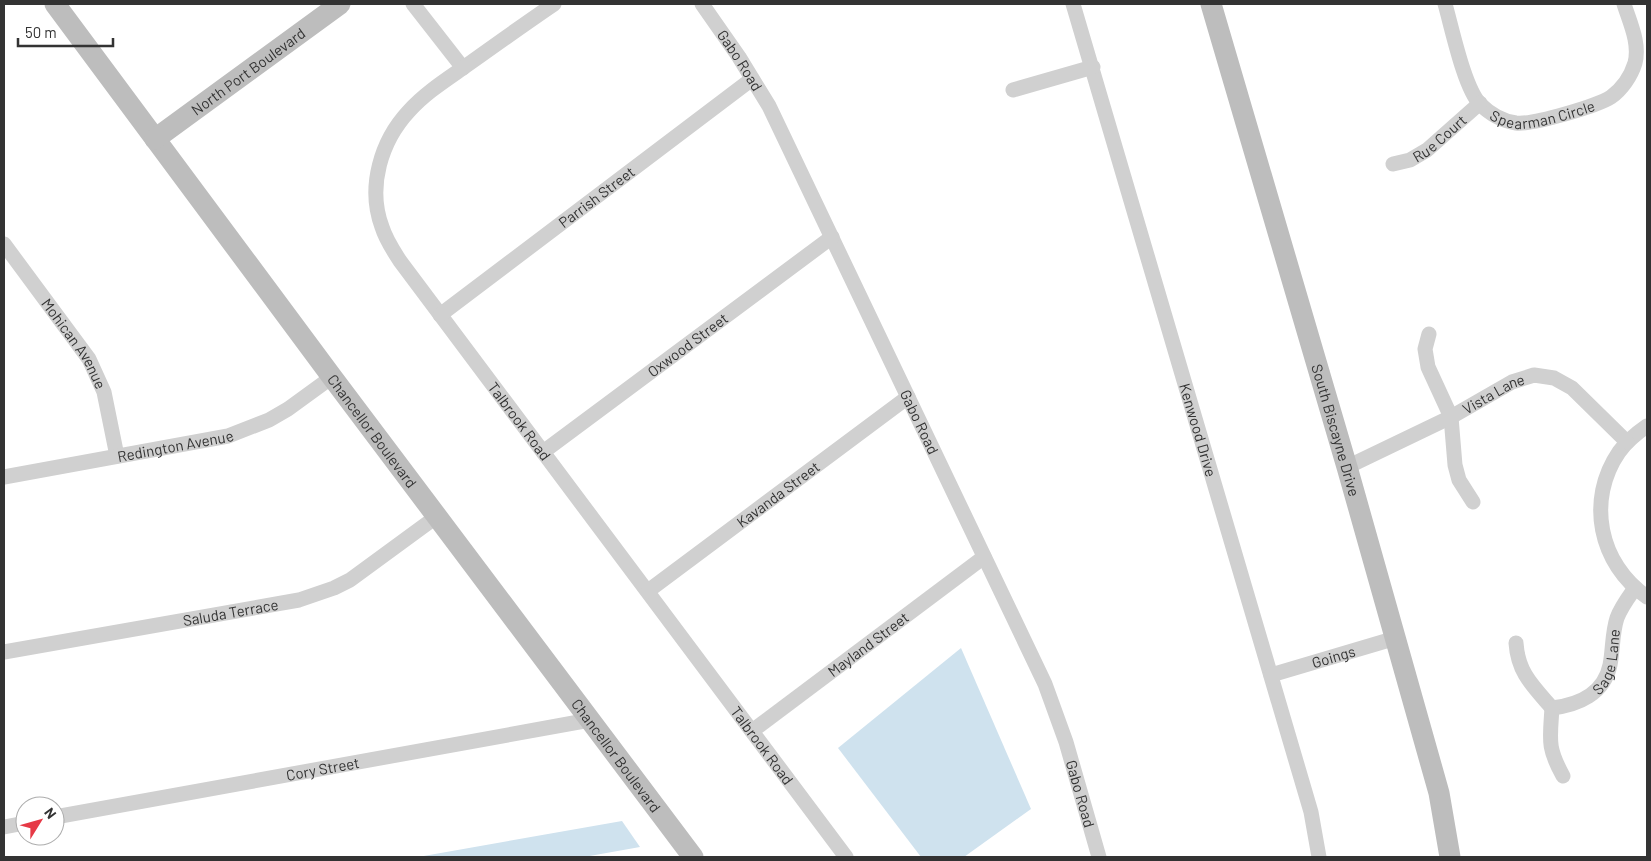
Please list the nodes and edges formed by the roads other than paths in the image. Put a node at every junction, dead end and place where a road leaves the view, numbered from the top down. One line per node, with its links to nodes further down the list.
1 (54, 4): 15 (street, Chancellor Boulevard)
2 (340, 4): 15 (street, North Port Boulevard)
3 (413, 4): 11 (street)
4 (554, 4): 11 (street, Talbrook Road)
5 (702, 4): 12 (street, Gabo Road)
6 (1073, 4): 10 (street, Kenwood Drive)
7 (1211, 4): 28 (street, South Biscayne Drive)
8 (1445, 4): 14 (street, Spearman Circle)
9 (1624, 4): 14 (street, Spearman Circle)
10 (1093, 67): 13 (street); 38 (street, Kenwood Drive)
11 (463, 68): 19 (street, Talbrook Road)
12 (752, 79): 17 (street, Gabo Road); 19 (street, Parrish Street)
13 (1013, 90)
14 (1480, 103): 16 (street, Rue Court)
15 (155, 139): 21 (street, Chancellor Boulevard)
16 (1393, 164)
17 (832, 237): 22 (street, Gabo Road); 26 (street, Oxwood Street)
18 (4, 244): 27 (street, Mohican Avenue)
19 (440, 315): 26 (street, Talbrook Road)
20 (1429, 334): 23 (street)
21 (332, 378): 27 (street, Redington Avenue); 31 (street, Chancellor Boulevard)
22 (908, 397): 32 (street, Gabo Road); 33 (street, Kavanda Street)
23 (1451, 417): 25 (street, Vista Lane); 28 (street, Vista Lane); 30 (street)
24 (1647, 426): 25 (street)
25 (1627, 442): 34 (street)
26 (543, 452): 33 (street, Talbrook Road)
27 (117, 456): 29 (street, Redington Avenue)
28 (1347, 467): 35 (street, South Biscayne Drive)
29 (4, 477)
30 (1473, 502)
31 (436, 516): 37 (street, Saluda Terrace); 40 (street, Chancellor Boulevard)
32 (984, 557): 41 (street, Mayland Street); 46 (street, Gabo Road)
33 (648, 591): 41 (street, Talbrook Road)
34 (1641, 592): 39 (street, Sage Lane)
35 (1396, 638): 38 (street, Goings); 48 (street, South Biscayne Drive)
36 (1516, 643): 39 (street)
37 (4, 652)
38 (1271, 675): 47 (street, Kenwood Drive)
39 (1552, 708): 42 (street)
40 (590, 720): 43 (street, Cory Street); 44 (street, Chancellor Boulevard)
41 (752, 731): 45 (street, Talbrook Road)
42 (1563, 776)
43 (65, 815)
44 (693, 857)
45 (846, 857)
46 (1099, 857)
47 (1319, 857)
48 (1450, 857)

